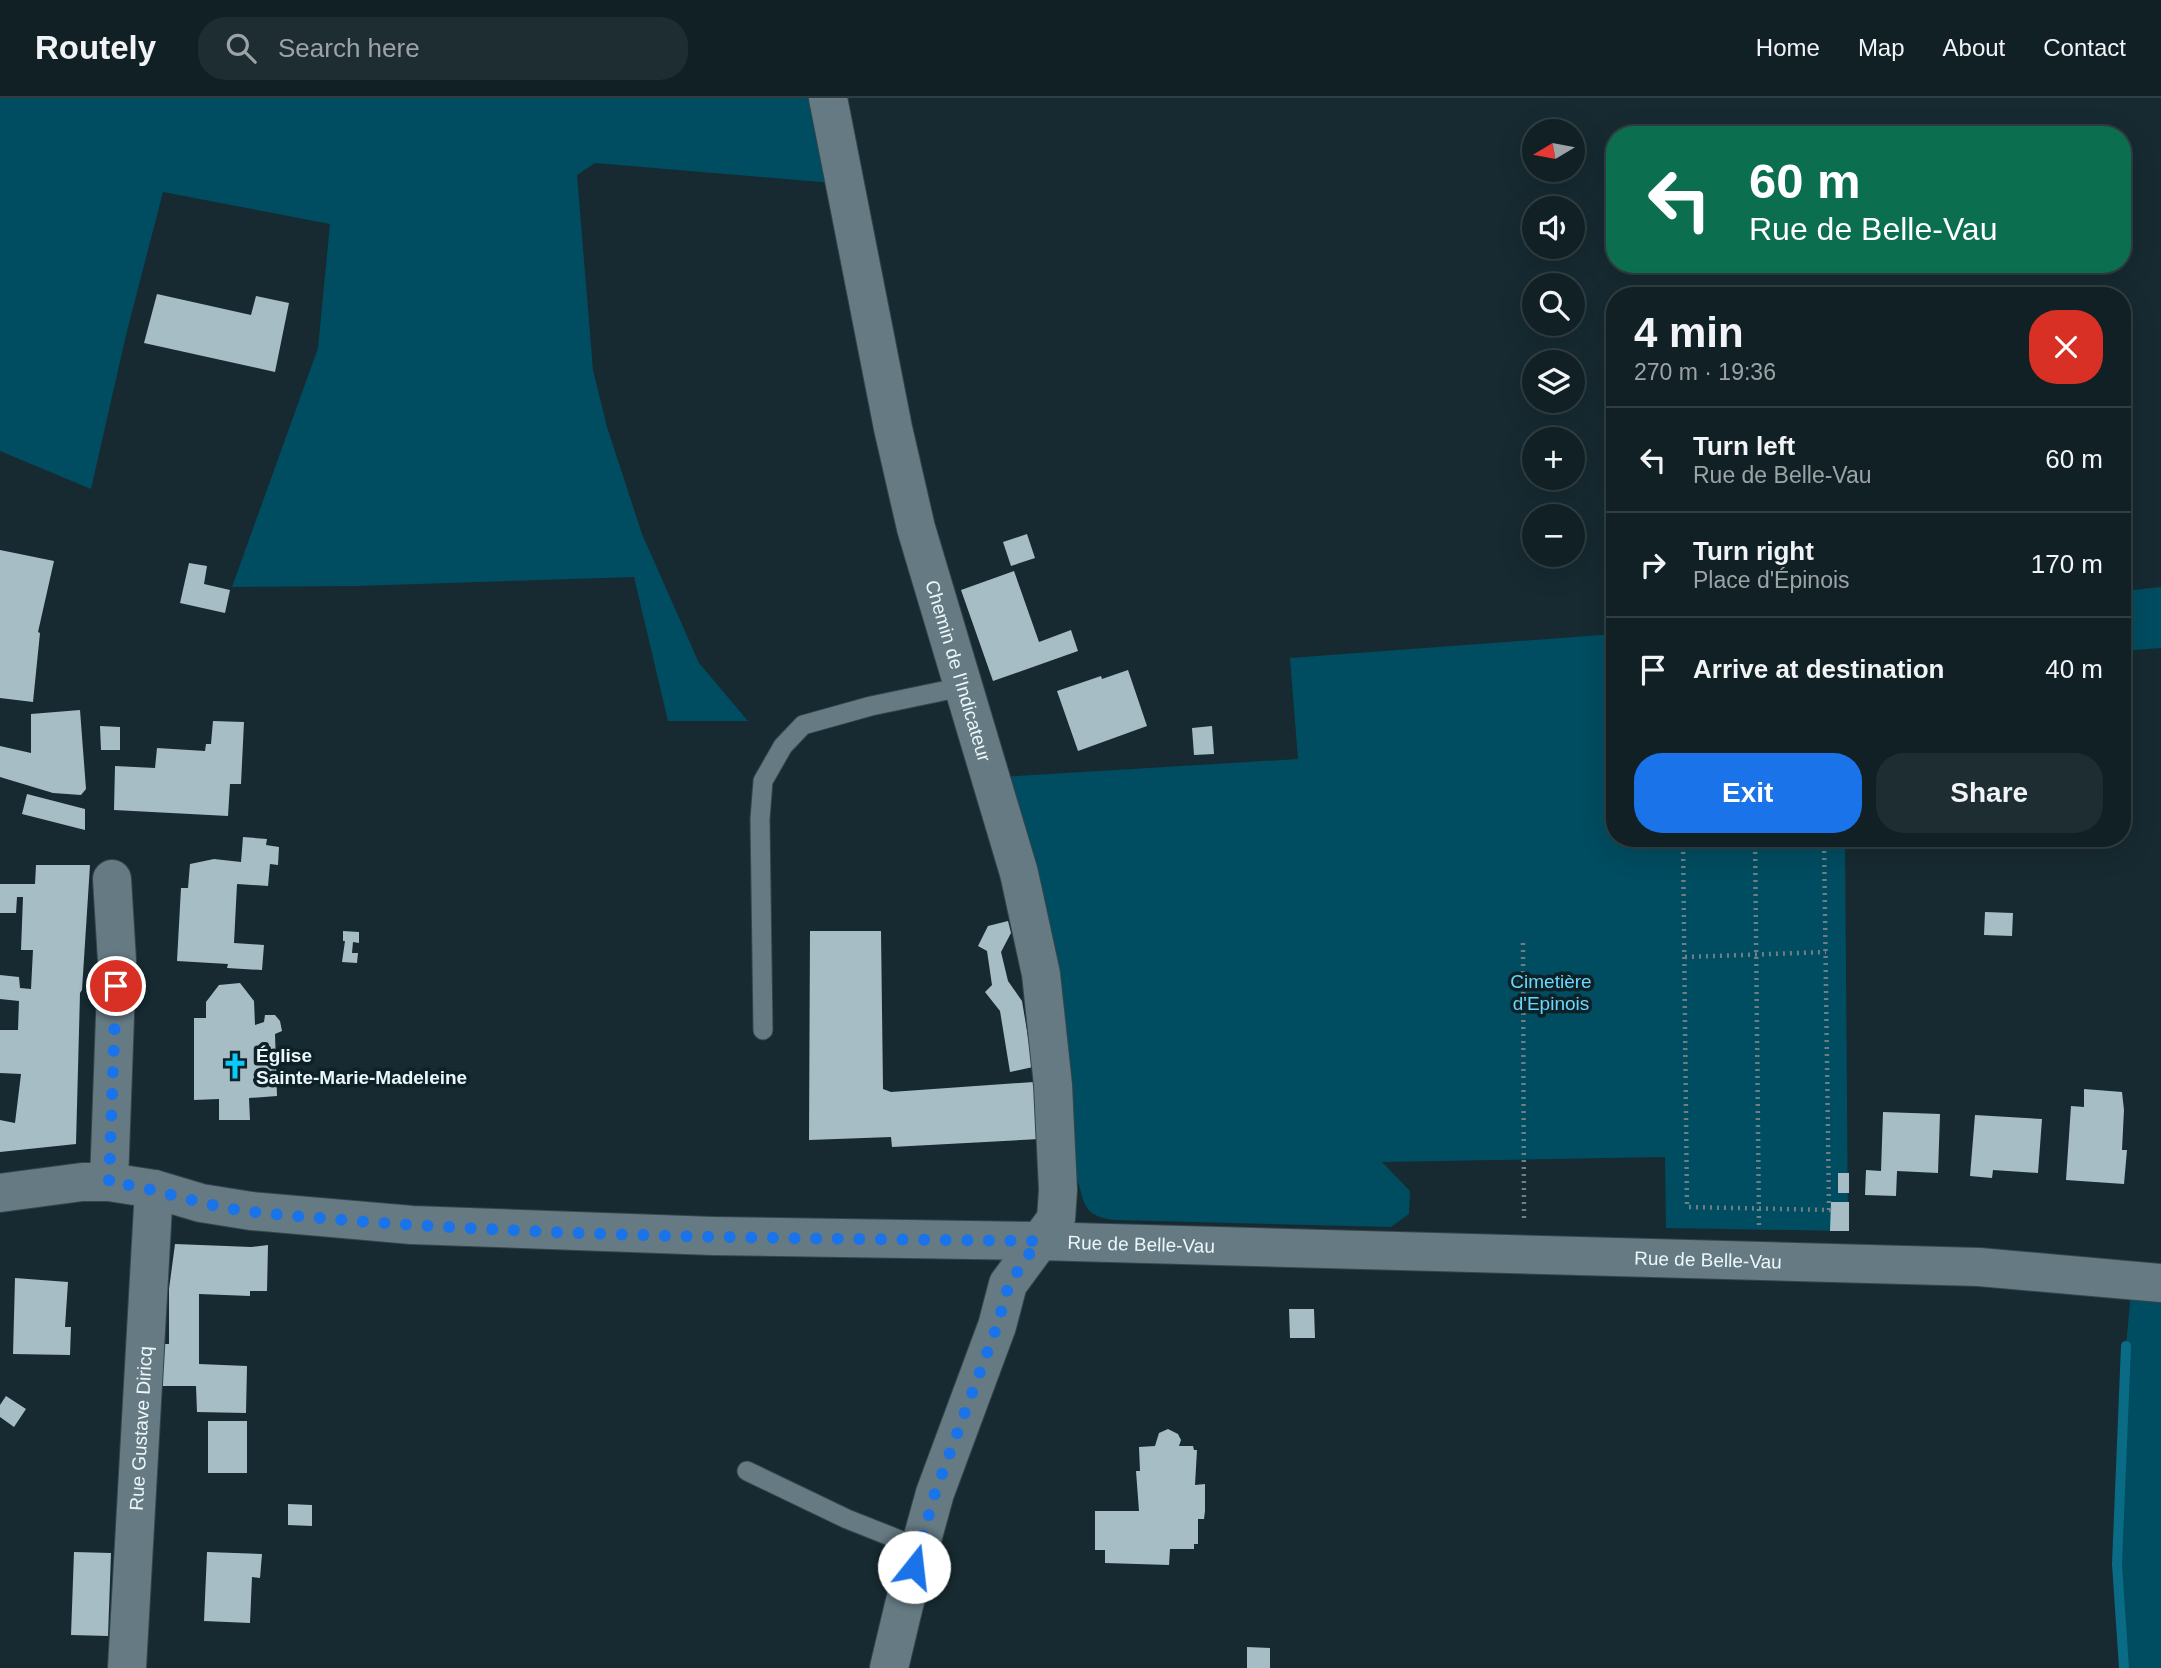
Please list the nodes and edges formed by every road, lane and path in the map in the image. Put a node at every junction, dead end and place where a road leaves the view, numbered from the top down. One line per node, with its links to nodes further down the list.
1 (828, 98): 2 (street, Chemin de l'Indicateur)
2 (962, 687): 11 (lane); 16 (street, Chemin de l'Indicateur)
3 (1683, 847): 10 (path)
4 (1755, 847): 9 (path)
5 (1824, 847): 8 (path)
6 (112, 879): 12 (street)
7 (1523, 943): 17 (path)
8 (1826, 953): 9 (path); 15 (path)
9 (1756, 955): 10 (path); 15 (path)
10 (1685, 957): 15 (path)
11 (763, 1030)
12 (109, 1182): 13 (street, Rue de Belle-Vau); 14 (street, Rue de Belle-Vau)
13 (154, 1189): 16 (street, Rue de Belle-Vau); 22 (street, Rue Gustave Diricq)
14 (0, 1193)
15 (1759, 1209): 18 (path)
16 (1038, 1241): 17 (street, Rue de Belle-Vau); 21 (street, Chemin de l'Indicateur)
17 (1525, 1253): 18 (street, Rue de Belle-Vau)
18 (1759, 1261): 19 (street, Rue de Belle-Vau)
19 (2161, 1283)
20 (747, 1471): 21 (lane)
21 (920, 1548): 23 (street, Chemin de l'Indicateur)
22 (127, 1668)
23 (889, 1668)

